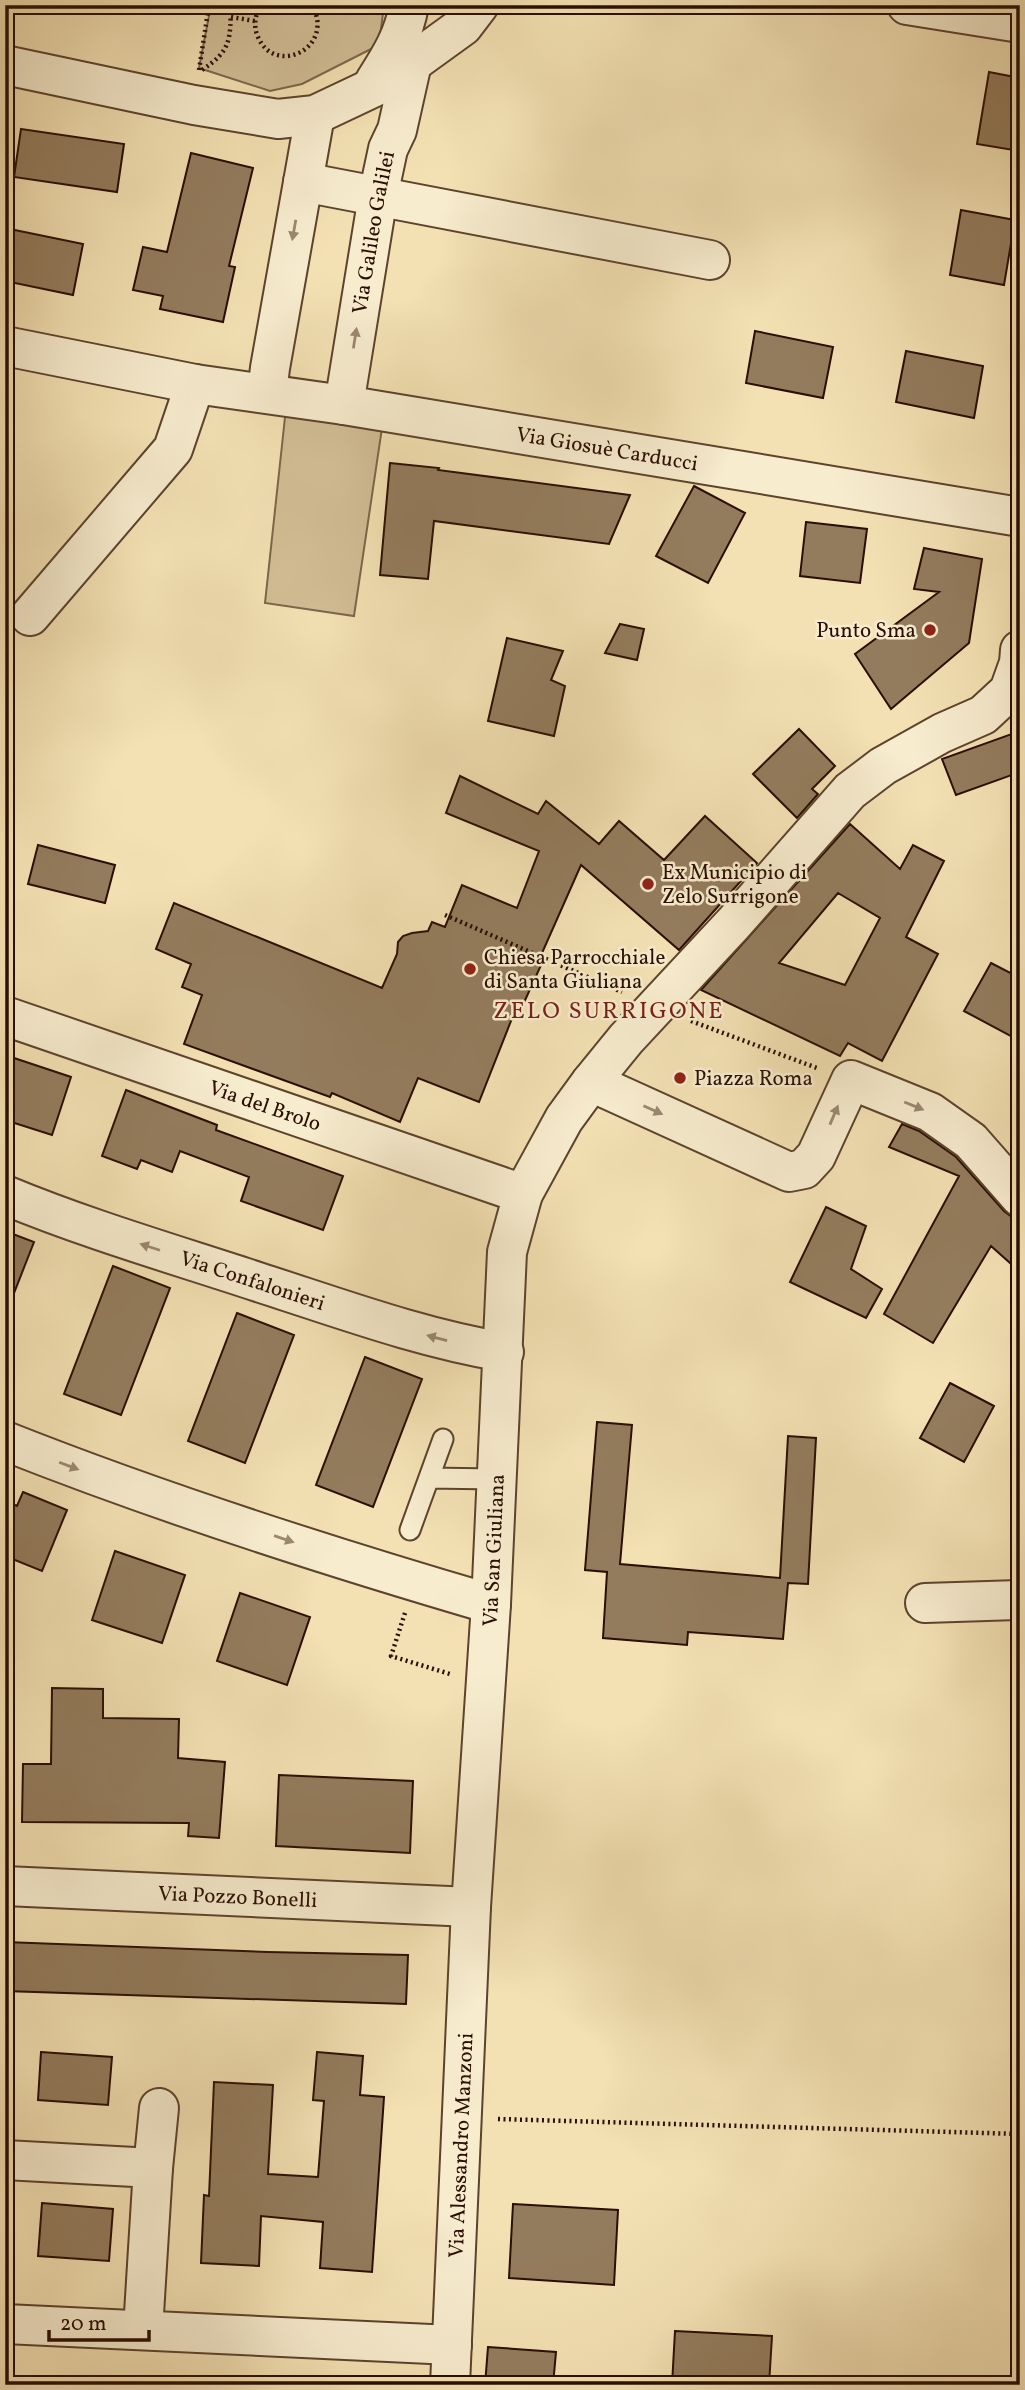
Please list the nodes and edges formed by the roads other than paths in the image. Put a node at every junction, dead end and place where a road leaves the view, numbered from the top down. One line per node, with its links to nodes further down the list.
1 (409, 5): 9 (street)
2 (456, 5): 3 (street)
3 (468, 5)
4 (479, 5): 7 (street)
5 (908, 5): 6 (street)
6 (1020, 23)
7 (412, 63): 9 (street); 11 (street, Via Galileo Galilei)
8 (5, 65): 10 (street)
9 (364, 90): 10 (street); 11 (street)
10 (315, 115): 12 (street)
11 (388, 149): 13 (street, Via Galileo Galilei)
12 (303, 182): 13 (street); 17 (street, one-way to 17)
13 (378, 196): 14 (street); 18 (street, Via Galileo Galilei, one-way to 13)
14 (710, 260)
15 (5, 346): 16 (street, Via Giosuè Carducci)
16 (195, 384): 17 (street, Via Giosuè Carducci); 20 (street)
17 (267, 393): 18 (street, Via Giosuè Carducci)
18 (344, 405): 19 (street, Via Giosuè Carducci)
19 (1020, 517)
20 (30, 616)
21 (1020, 650): 22 (street)
22 (1015, 695): 24 (street)
23 (5, 1016): 25 (street, Via del Brolo)
24 (591, 1082): 25 (street); 27 (street, one-way to 27)
25 (523, 1194): 28 (street, Via San Giuliana)
26 (5, 1195): 28 (street, Via Confalonieri, one-way to 26)
27 (1020, 1197)
28 (504, 1352): 32 (street, Via San Giuliana)
29 (443, 1439): 31 (lane)
30 (5, 1441): 36 (street, one-way to 36)
31 (429, 1478): 32 (lane); 33 (lane)
32 (497, 1479): 36 (street, Via San Giuliana)
33 (410, 1530)
34 (1020, 1600): 35 (street)
35 (925, 1603)
36 (491, 1604): 38 (street, Via San Giuliana)
37 (5, 1886): 38 (street, Via Pozzo Bonelli)
38 (471, 1907): 44 (street, Via Alessandro Manzoni)
39 (159, 2108): 41 (street)
40 (5, 2160): 41 (street)
41 (153, 2168): 43 (street)
42 (5, 2324): 43 (street)
43 (144, 2330): 44 (street)
44 (452, 2345): 45 (street, Via Alessandro Manzoni)
45 (450, 2385)

